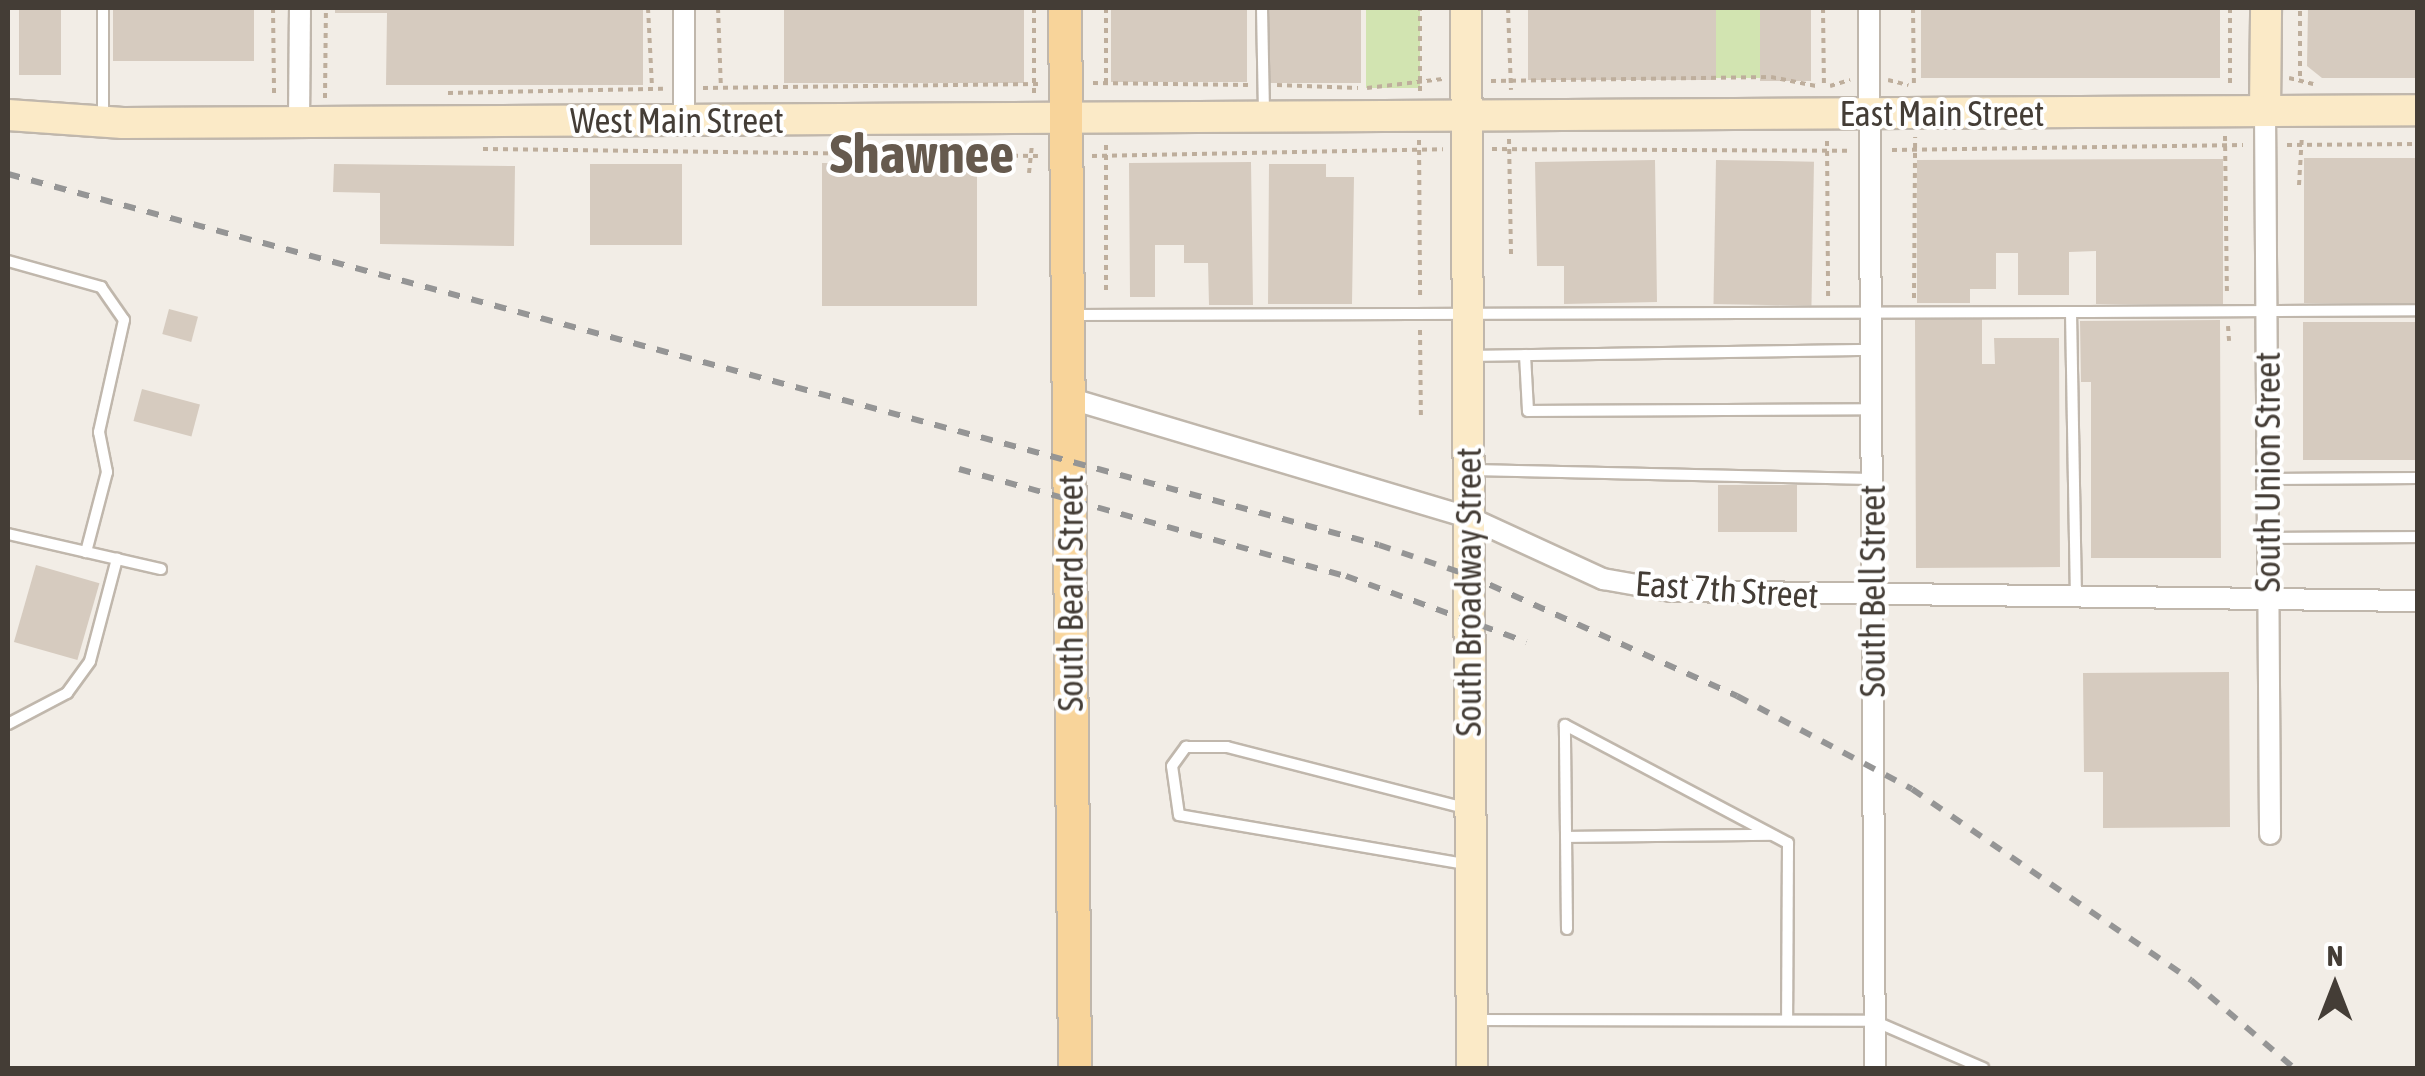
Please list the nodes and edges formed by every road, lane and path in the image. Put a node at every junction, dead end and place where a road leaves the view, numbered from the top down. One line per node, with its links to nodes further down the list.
1 (103, 8): 48 (lane)
2 (273, 8): 35 (path)
3 (300, 8): 35 (street)
4 (326, 8): 35 (path)
5 (648, 8): 34 (path)
6 (684, 8): 28 (street)
7 (718, 8): 27 (path)
8 (1066, 8): 22 (main road, South Beard Street)
9 (1106, 8): 23 (path)
10 (1262, 8): 24 (lane)
11 (1420, 8): 19 (path)
12 (1466, 8): 21 (street, South Broadway Street)
13 (1823, 8): 32 (path)
14 (1869, 8): 18 (street, South Bell Street)
15 (1913, 8): 33 (path)
16 (2230, 8): 20 (path)
17 (2266, 8): 20 (street)
18 (1870, 75): 32 (path); 33 (path); 39 (street, South Bell Street)
19 (1421, 78): 21 (path); 24 (path); 43 (path)
20 (2266, 78): 25 (path); 38 (street)
21 (1467, 80): 32 (path); 41 (street, South Broadway Street)
22 (1066, 83): 23 (path); 27 (path); 44 (main road, South Beard Street)
23 (1106, 84): 24 (path); 45 (path)
24 (1263, 85): 42 (lane)
25 (2316, 85)
26 (1933, 86): 33 (path)
27 (721, 87): 28 (path); 47 (path)
28 (684, 88): 34 (path); 46 (street)
29 (440, 93): 34 (path)
30 (344, 94): 35 (path)
31 (256, 96): 35 (path)
32 (1824, 100): 39 (street, East Main Street); 41 (street, East Main Street); 58 (path)
33 (1914, 100): 37 (street, East Main Street); 39 (street, East Main Street); 54 (path)
34 (653, 105): 35 (street, West Main Street); 46 (street, West Main Street); 59 (path)
35 (300, 108): 48 (street, West Main Street)
36 (2418, 110): 38 (street, East Main Street)
37 (2230, 111): 38 (street, East Main Street); 51 (path)
38 (2265, 111): 49 (street, South Union Street)
39 (1870, 113): 56 (street, South Bell Street)
40 (8, 115): 48 (street, West Main Street)
41 (1467, 115): 43 (street, West Main Street); 52 (street, South Broadway Street)
42 (1264, 116): 43 (street, West Main Street); 45 (street, West Main Street)
43 (1419, 116): 55 (path)
44 (1063, 118): 45 (street, West Main Street); 47 (street, West Main Street); 61 (main road, South Beard Street)
45 (1106, 118): 60 (path)
46 (684, 120): 47 (street, West Main Street)
47 (722, 120): 57 (path)
48 (103, 123)
49 (2266, 144): 50 (path); 51 (path); 67 (street, South Union Street)
50 (2418, 144)
51 (2224, 146): 54 (path); 66 (path)
52 (1466, 148): 55 (path); 58 (path); 71 (street, South Broadway Street)
53 (481, 149): 59 (path)
54 (1915, 149): 56 (path); 65 (path)
55 (1419, 150): 60 (path); 69 (path)
56 (1870, 150): 58 (path); 72 (street, South Bell Street)
57 (722, 152): 59 (path); 61 (path)
58 (1829, 152): 64 (path)
59 (654, 153)
60 (1106, 156): 61 (path); 63 (path)
61 (1062, 157): 73 (main road, South Beard Street)
62 (8, 261): 89 (lane)
63 (1106, 290)
64 (1828, 306)
65 (1914, 310): 70 (lane); 72 (lane)
66 (2228, 310): 67 (lane); 70 (lane); 74 (path)
67 (2267, 310): 68 (lane); 83 (street, South Union Street)
68 (2418, 310)
69 (1420, 312): 71 (lane); 73 (lane); 80 (path)
70 (2071, 312): 93 (lane)
71 (1468, 314): 72 (lane); 77 (street, South Broadway Street)
72 (1871, 314): 75 (street, South Bell Street)
73 (1065, 315): 78 (main road, South Beard Street)
74 (2229, 341)
75 (1871, 350): 76 (lane); 79 (street, South Bell Street)
76 (1525, 355): 77 (lane); 79 (lane)
77 (1466, 356): 81 (street, South Broadway Street)
78 (1068, 398): 85 (street, East 7th Street); 106 (main road, South Beard Street)
79 (1872, 409): 82 (street, South Bell Street)
80 (1421, 420)
81 (1467, 470): 82 (lane); 85 (street, South Broadway Street)
82 (1872, 478): 92 (street, South Bell Street)
83 (2267, 478): 84 (lane); 88 (street, South Union Street)
84 (2418, 478)
85 (1468, 516): 92 (street, East 7th Street); 97 (street, South Broadway Street)
86 (8, 534): 89 (lane)
87 (2418, 537): 88 (lane)
88 (2267, 538): 94 (street, South Union Street)
89 (86, 552): 90 (lane)
90 (117, 559): 91 (lane); 96 (lane)
91 (161, 569)
92 (1872, 598): 93 (street, East 7th Street); 105 (street, South Bell Street)
93 (2076, 599): 94 (street, East 7th Street)
94 (2267, 600): 95 (street, East 7th Street); 98 (street, South Union Street)
95 (2418, 602)
96 (8, 724)
97 (1468, 809): 101 (street, South Broadway Street); 101 (lane)
98 (2270, 834)
99 (1773, 835): 100 (lane); 100 (lane); 104 (lane)
100 (1566, 836): 102 (lane)
101 (1469, 865): 103 (street, South Broadway Street)
102 (1568, 929)
103 (1471, 1020): 104 (lane); 107 (street, South Broadway Street)
104 (1787, 1020): 105 (lane)
105 (1874, 1021): 108 (street, South Bell Street); 109 (lane)
106 (1075, 1068)
107 (1472, 1068)
108 (1875, 1068)
109 (1984, 1068)

